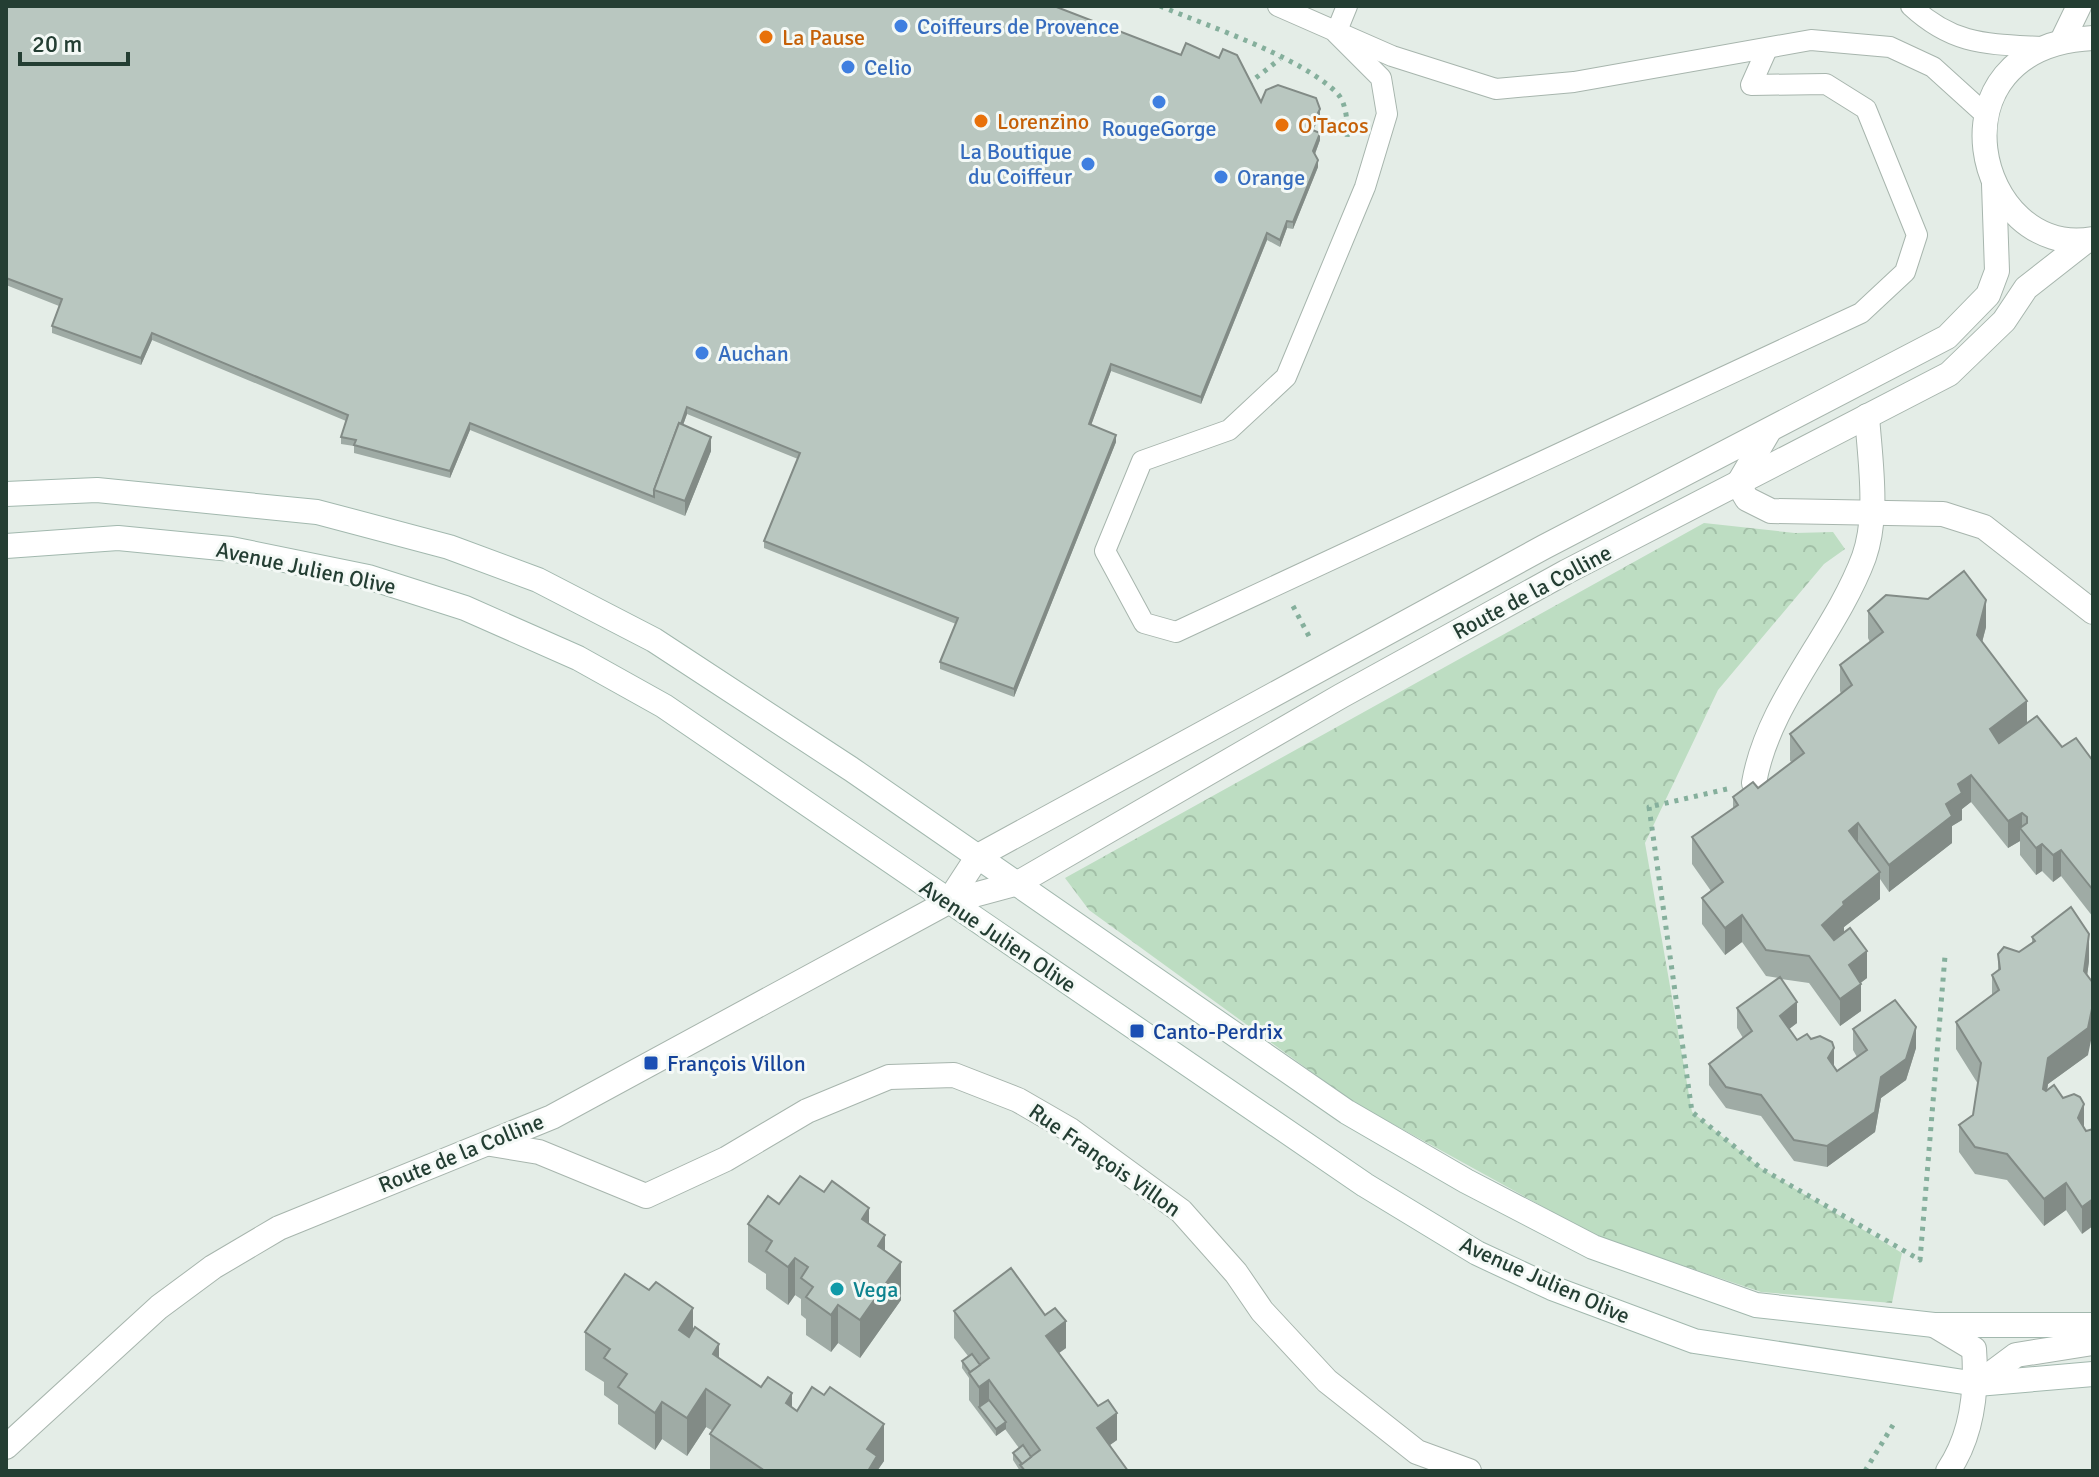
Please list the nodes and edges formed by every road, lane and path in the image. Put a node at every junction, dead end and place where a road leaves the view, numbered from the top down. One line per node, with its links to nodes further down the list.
1 (1160, 6): 10 (path)
2 (1279, 6): 6 (lane)
3 (1347, 6): 6 (lane)
4 (1911, 6): 8 (lane)
5 (2079, 6): 8 (street)
6 (1336, 33): 9 (lane); 22 (lane)
7 (2093, 38): 8 (street)
8 (2052, 43): 12 (street)
9 (1767, 49): 12 (lane); 22 (lane)
10 (1280, 59): 11 (path); 13 (path)
11 (1248, 84)
12 (1986, 115): 14 (street, Route de la Colline)
13 (1347, 150)
14 (1994, 184): 15 (street); 17 (street, Route de la Colline)
15 (2089, 240): 16 (street, Route de la Colline)
16 (1867, 416): 18 (street, Route de la Colline); 20 (street)
17 (1769, 431): 18 (street); 24 (street, Route de la Colline)
18 (1738, 484): 20 (street); 27 (street, Route de la Colline)
19 (6, 494): 26 (street)
20 (1872, 511): 23 (street); 25 (street)
21 (6, 546): 28 (street, Avenue Julien Olive)
22 (1282, 584): 24 (path)
23 (2093, 612)
24 (1324, 665): 26 (street, Route de la Colline)
25 (1754, 783): 29 (path)
26 (978, 856): 27 (street); 28 (street, Route de la Colline)
27 (1018, 883): 28 (street, Route de la Colline); 31 (street)
28 (948, 902): 30 (street, Route de la Colline); 35 (street, Avenue Julien Olive)
29 (1945, 956)
30 (490, 1144): 37 (street, Route de la Colline); 38 (street, Rue François Villon)
31 (1934, 1325): 32 (street); 35 (street)
32 (2093, 1325)
33 (2093, 1343): 35 (street)
34 (2093, 1374): 35 (street, Avenue Julien Olive)
35 (1977, 1384): 40 (street)
36 (1893, 1425): 39 (path)
37 (6, 1449)
38 (1469, 1471)
39 (1865, 1471)
40 (1948, 1471)

